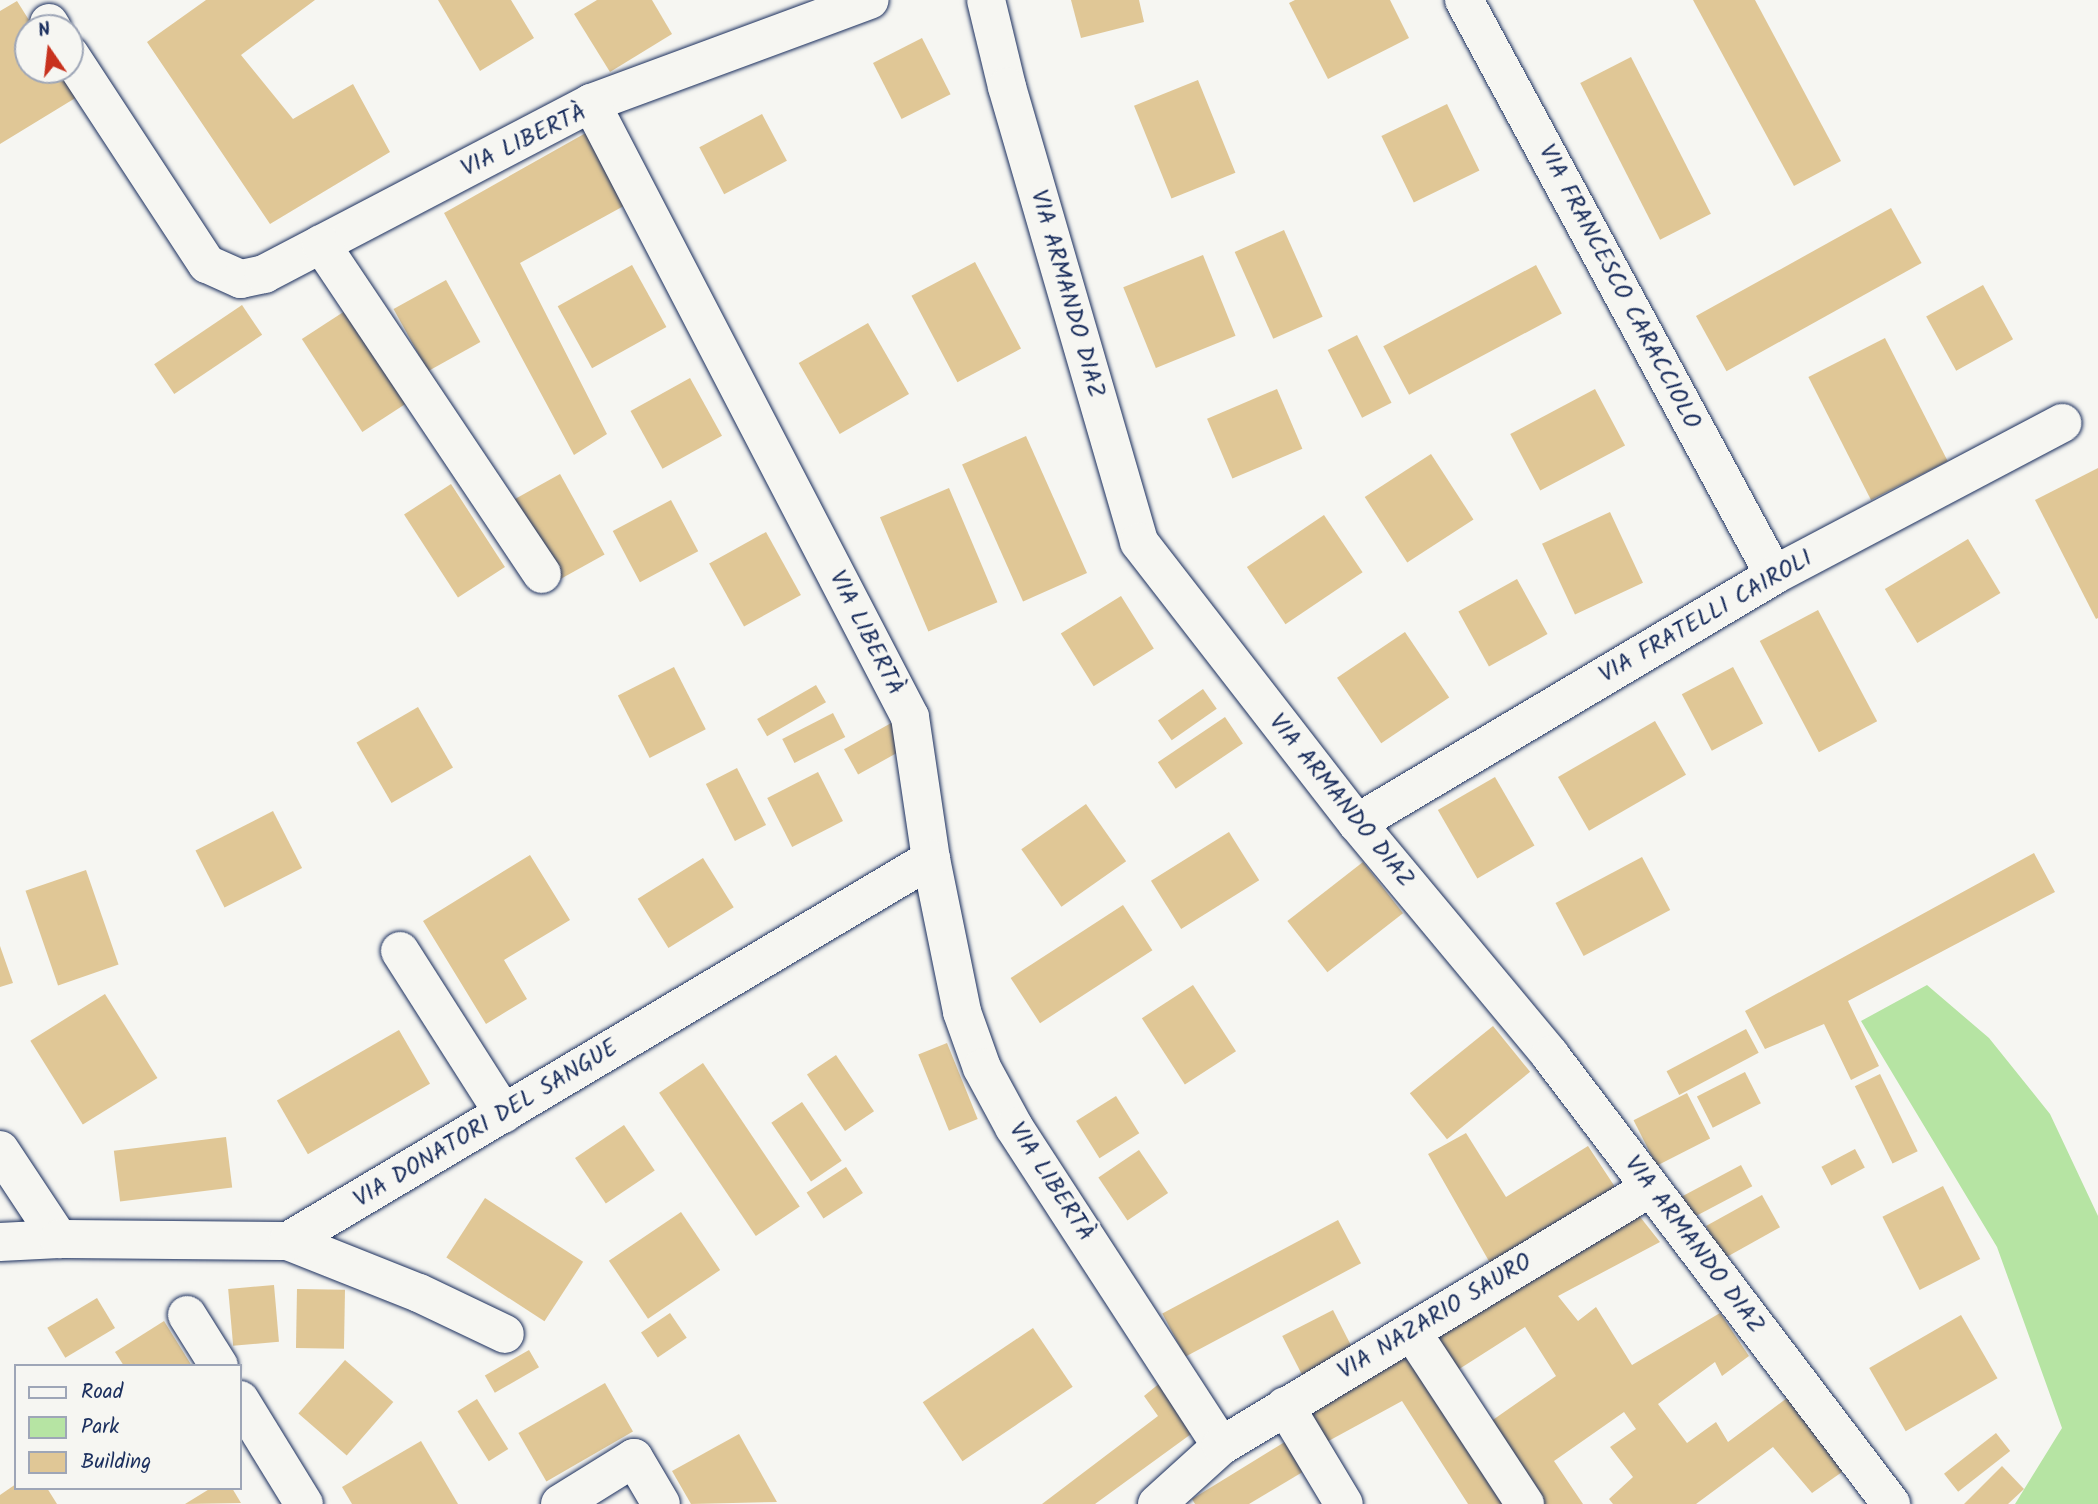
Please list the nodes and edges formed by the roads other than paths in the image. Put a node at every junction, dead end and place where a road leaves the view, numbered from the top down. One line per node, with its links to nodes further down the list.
1 (870, 0): 5 (street)
2 (986, 0): 10 (street, VIA ARMANDO DIAZ)
3 (1464, 0): 9 (street, VIA FRANCESCO CARACCIOLO)
4 (84, 76): 6 (street, VIA LIBERTÀ)
5 (592, 103): 6 (street, VIA LIBERTÀ); 11 (street, VIA LIBERTÀ)
6 (321, 244): 8 (street)
7 (2062, 424): 9 (street, VIA FRATELLI CAIROLI)
8 (542, 574)
9 (1774, 575): 10 (street, VIA FRATELLI CAIROLI)
10 (1357, 824): 15 (street, VIA ARMANDO DIAZ)
11 (931, 859): 13 (street, VIA DONATORI DEL SANGUE); 25 (street, VIA LIBERTÀ)
12 (400, 951): 13 (street)
13 (504, 1114): 17 (street, VIA DONATORI DEL SANGUE)
14 (0, 1150): 16 (street)
15 (1650, 1188): 20 (street, VIA NAZARIO SAURO); 32 (street, VIA ARMANDO DIAZ)
16 (59, 1239): 17 (street); 18 (street)
17 (288, 1241): 21 (street)
18 (0, 1242)
19 (187, 1315): 22 (street)
20 (1412, 1332): 24 (street, VIA NAZARIO SAURO); 31 (street)
21 (505, 1335)
22 (218, 1364)
23 (242, 1403): 26 (street)
24 (1285, 1406): 25 (street, VIA NAZARIO SAURO); 30 (street)
25 (1221, 1446): 29 (street, VIA NAZARIO SAURO)
26 (304, 1504)
27 (560, 1504): 28 (street)
28 (661, 1504)
29 (1157, 1504)
30 (1345, 1504)
31 (1525, 1504)
32 (1891, 1504)

